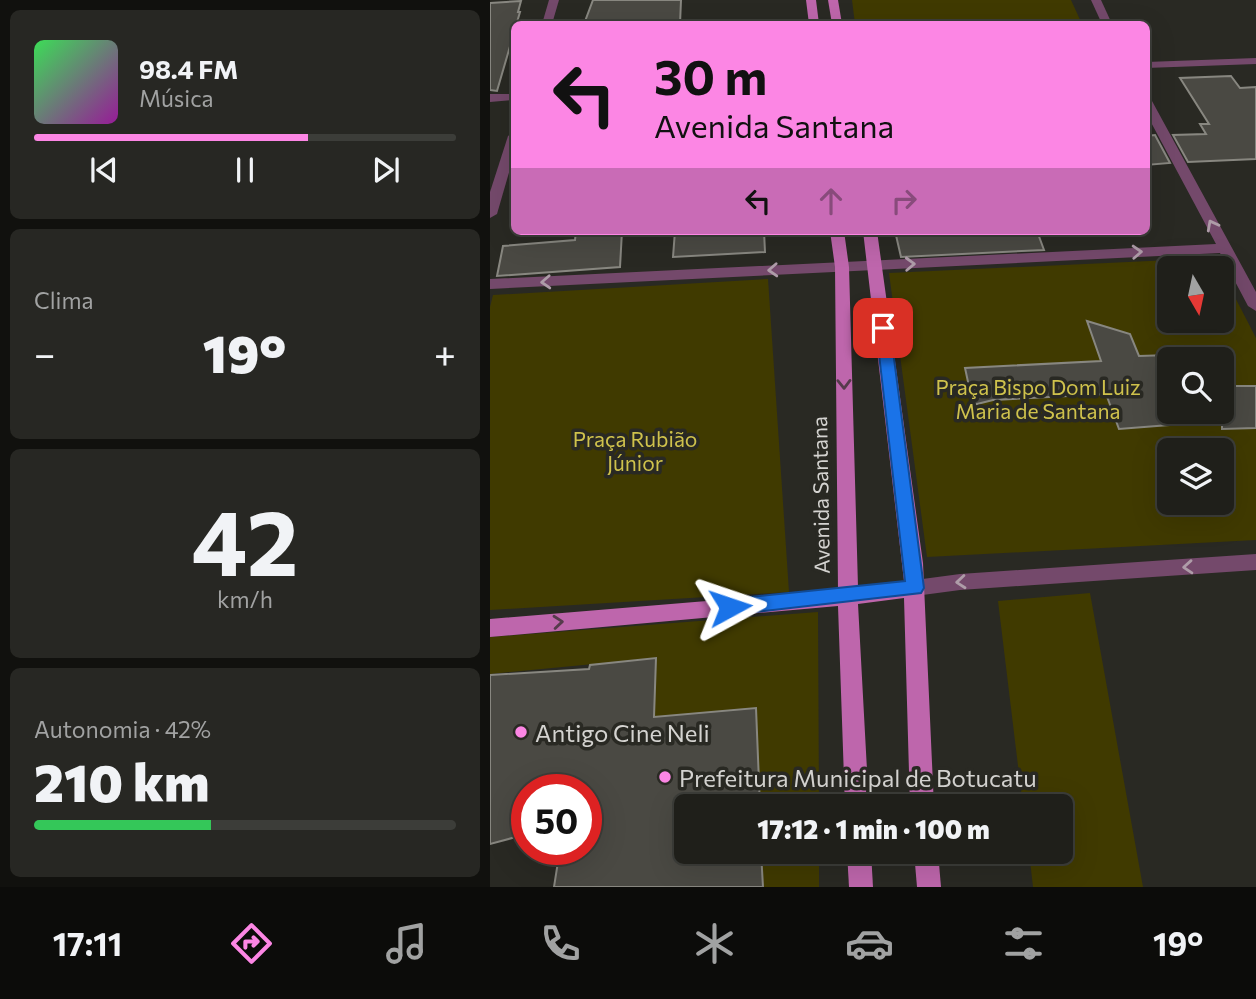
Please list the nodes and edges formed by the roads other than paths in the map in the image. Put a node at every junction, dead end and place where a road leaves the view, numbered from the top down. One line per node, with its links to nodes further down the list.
1 (554, 0): 5 (street)
2 (811, 0): 6 (main road)
3 (833, 0): 7 (main road)
4 (1096, 0): 8 (street)
5 (548, 21)
6 (814, 21)
7 (836, 21)
8 (1106, 21)
9 (1256, 61): 10 (street)
10 (1150, 65)
11 (511, 97): 12 (street)
12 (490, 98)
13 (1150, 109): 18 (street, one-way to 13)
14 (511, 146): 15 (street)
15 (490, 214)
16 (838, 235): 20 (main road, Avenida Santana)
17 (871, 235): 19 (main road)
18 (1224, 248): 19 (street, one-way to 18); 22 (street)
19 (875, 265): 20 (street); 24 (main road)
20 (842, 267): 21 (street, one-way to 21); 25 (main road, Avenida Santana, one-way to 25)
21 (490, 285)
22 (1256, 306)
23 (1256, 562): 24 (street, one-way to 24)
24 (915, 588): 25 (main road); 28 (main road)
25 (848, 597): 26 (main road, one-way to 25); 27 (main road, Avenida Santana)
26 (490, 628)
27 (856, 794)
28 (922, 794)
29 (860, 864): 31 (main road)
30 (927, 864): 32 (main road)
31 (861, 887)
32 (929, 887)

